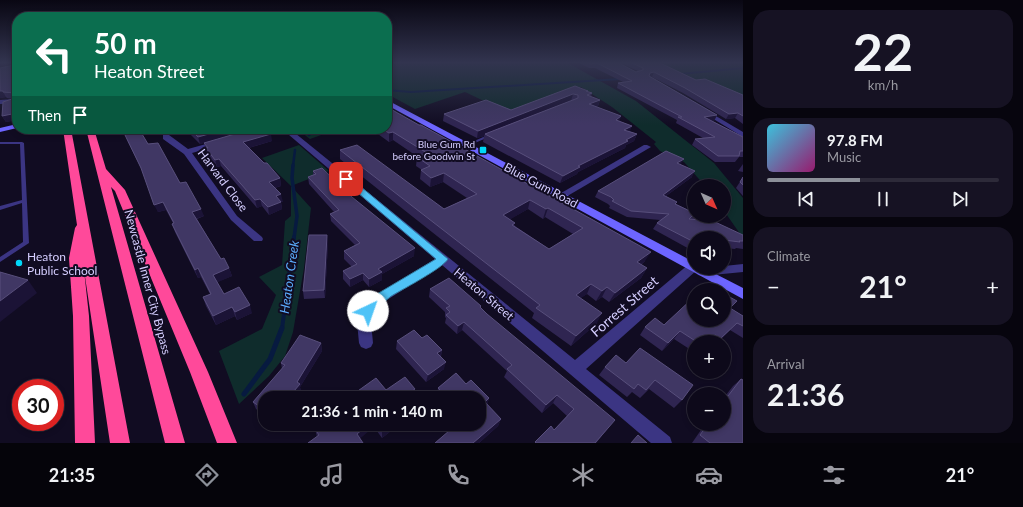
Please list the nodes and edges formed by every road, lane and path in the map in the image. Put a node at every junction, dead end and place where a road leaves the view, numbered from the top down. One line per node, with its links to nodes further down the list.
1 (12, 101): 2 (street)
2 (0, 102)
3 (12, 102): 5 (lane)
4 (392, 105): 17 (main road, Blue Gum Road)
5 (0, 107)
6 (699, 107): 13 (street)
7 (12, 127): 8 (main road)
8 (0, 130)
9 (68, 134): 24 (highway)
10 (91, 134): 20 (highway, Newcastle Inner City Bypass)
11 (292, 134): 26 (street, Heaton Street)
12 (496, 134): 17 (lane)
13 (743, 135)
14 (166, 137): 19 (street, Harvard Close)
15 (224, 141): 19 (street, Harvard Close)
16 (0, 143): 22 (lane)
17 (467, 145): 21 (main road, Blue Gum Road)
18 (648, 147): 21 (street)
19 (186, 152): 25 (street, Harvard Close)
20 (100, 168): 38 (highway, Newcastle Inner City Bypass); 39 (highway)
21 (562, 196): 28 (main road, Blue Gum Road)
22 (25, 200): 23 (lane); 27 (lane)
23 (0, 208)
24 (82, 219): 36 (highway); 37 (highway)
25 (258, 238)
26 (443, 259): 34 (street); 35 (street, Heaton Street)
27 (0, 260)
28 (687, 263)
29 (731, 268): 30 (street)
30 (743, 268)
31 (688, 275): 35 (street, Forrest Street)
32 (709, 275): 33 (main road, Blue Gum Road)
33 (743, 294)
34 (366, 343)
35 (576, 370): 40 (street, Heaton Street)
36 (85, 443)
37 (120, 443)
38 (175, 443)
39 (227, 443)
40 (664, 443)

